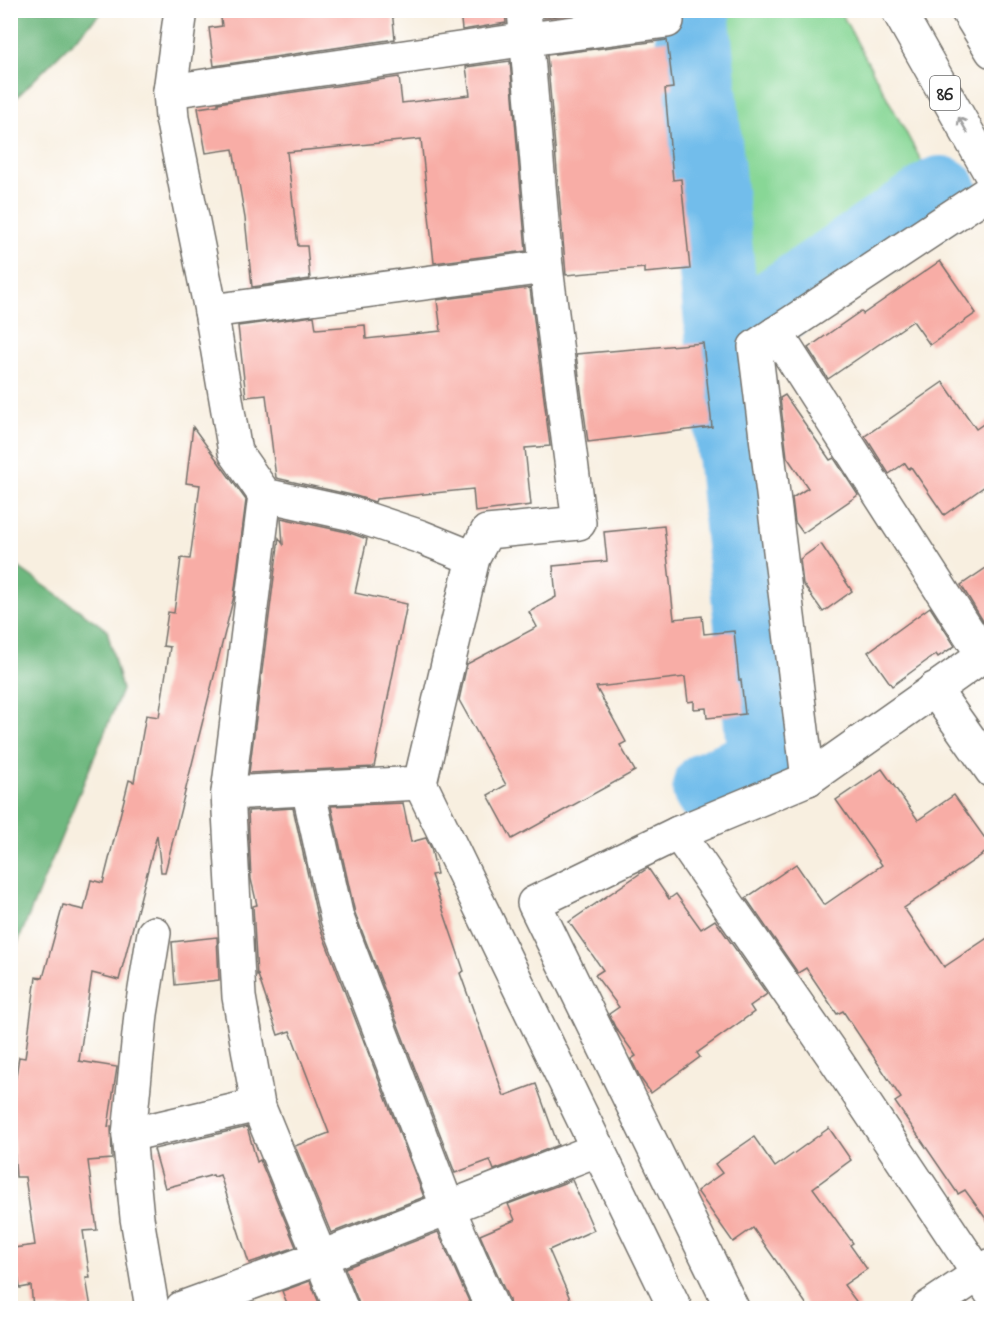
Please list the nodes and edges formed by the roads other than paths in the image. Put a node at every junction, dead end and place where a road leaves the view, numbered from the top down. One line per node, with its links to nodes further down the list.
1 (181, 10): 7 (street)
2 (898, 10): 8 (street, 86, one-way to 2)
3 (968, 10): 6 (street)
4 (667, 21): 5 (street)
5 (526, 25): 7 (street); 10 (street)
6 (992, 51)
7 (170, 91): 11 (street)
8 (992, 176)
9 (992, 190): 12 (street)
10 (546, 267): 11 (street); 14 (street)
11 (211, 312): 13 (street)
12 (776, 333): 15 (street); 18 (street)
13 (265, 495): 14 (street); 21 (street)
14 (473, 558): 19 (street)
15 (987, 652): 16 (street)
16 (934, 688): 17 (street); 18 (street)
17 (992, 771)
18 (808, 779): 22 (street)
19 (420, 783): 20 (street); 26 (street)
20 (308, 789): 21 (street); 27 (street)
21 (228, 793): 24 (street)
22 (678, 833): 29 (street); 35 (street)
23 (154, 933): 25 (street)
24 (258, 1105): 25 (street); 28 (street)
25 (129, 1135): 30 (street)
26 (599, 1149): 27 (street); 34 (street)
27 (447, 1208): 28 (street); 33 (street)
28 (319, 1258): 31 (street); 32 (street)
29 (987, 1278): 36 (street)
30 (152, 1308)
31 (182, 1308)
32 (341, 1308)
33 (492, 1308)
34 (675, 1308)
35 (732, 1308)
36 (928, 1308)

